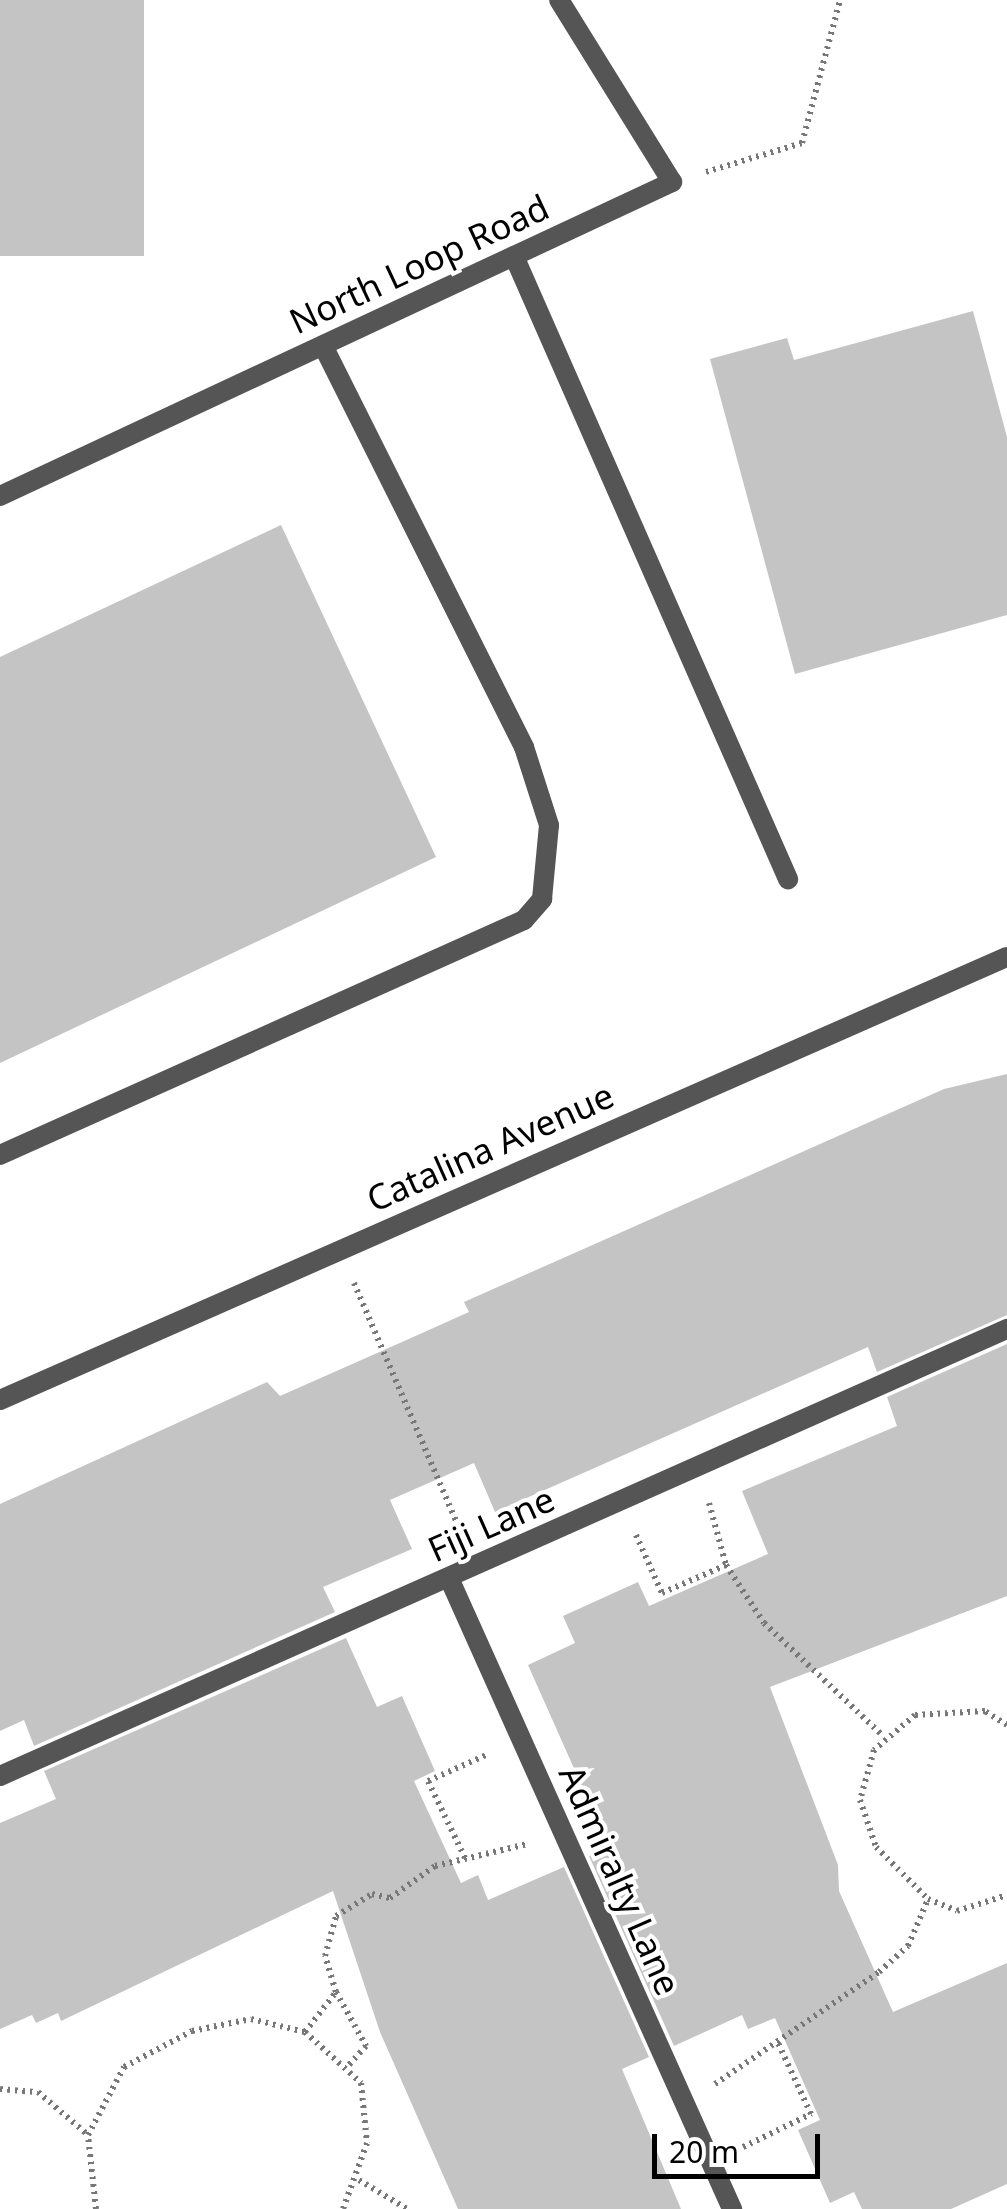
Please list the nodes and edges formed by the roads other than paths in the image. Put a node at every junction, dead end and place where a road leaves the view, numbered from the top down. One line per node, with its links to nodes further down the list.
1 (560, 0): 2 (street, North Loop Road)
2 (514, 256): 3 (street, North Loop Road); 5 (street)
3 (322, 345): 4 (street, North Loop Road); 7 (street)
4 (0, 496)
5 (788, 880)
6 (1007, 956): 9 (street, Catalina Avenue)
7 (0, 1155)
8 (1007, 1329): 10 (street, Fiji Lane)
9 (0, 1400)
10 (449, 1578): 11 (street, Fiji Lane); 12 (street, Admiralty Lane)
11 (0, 1776)
12 (732, 2209)

